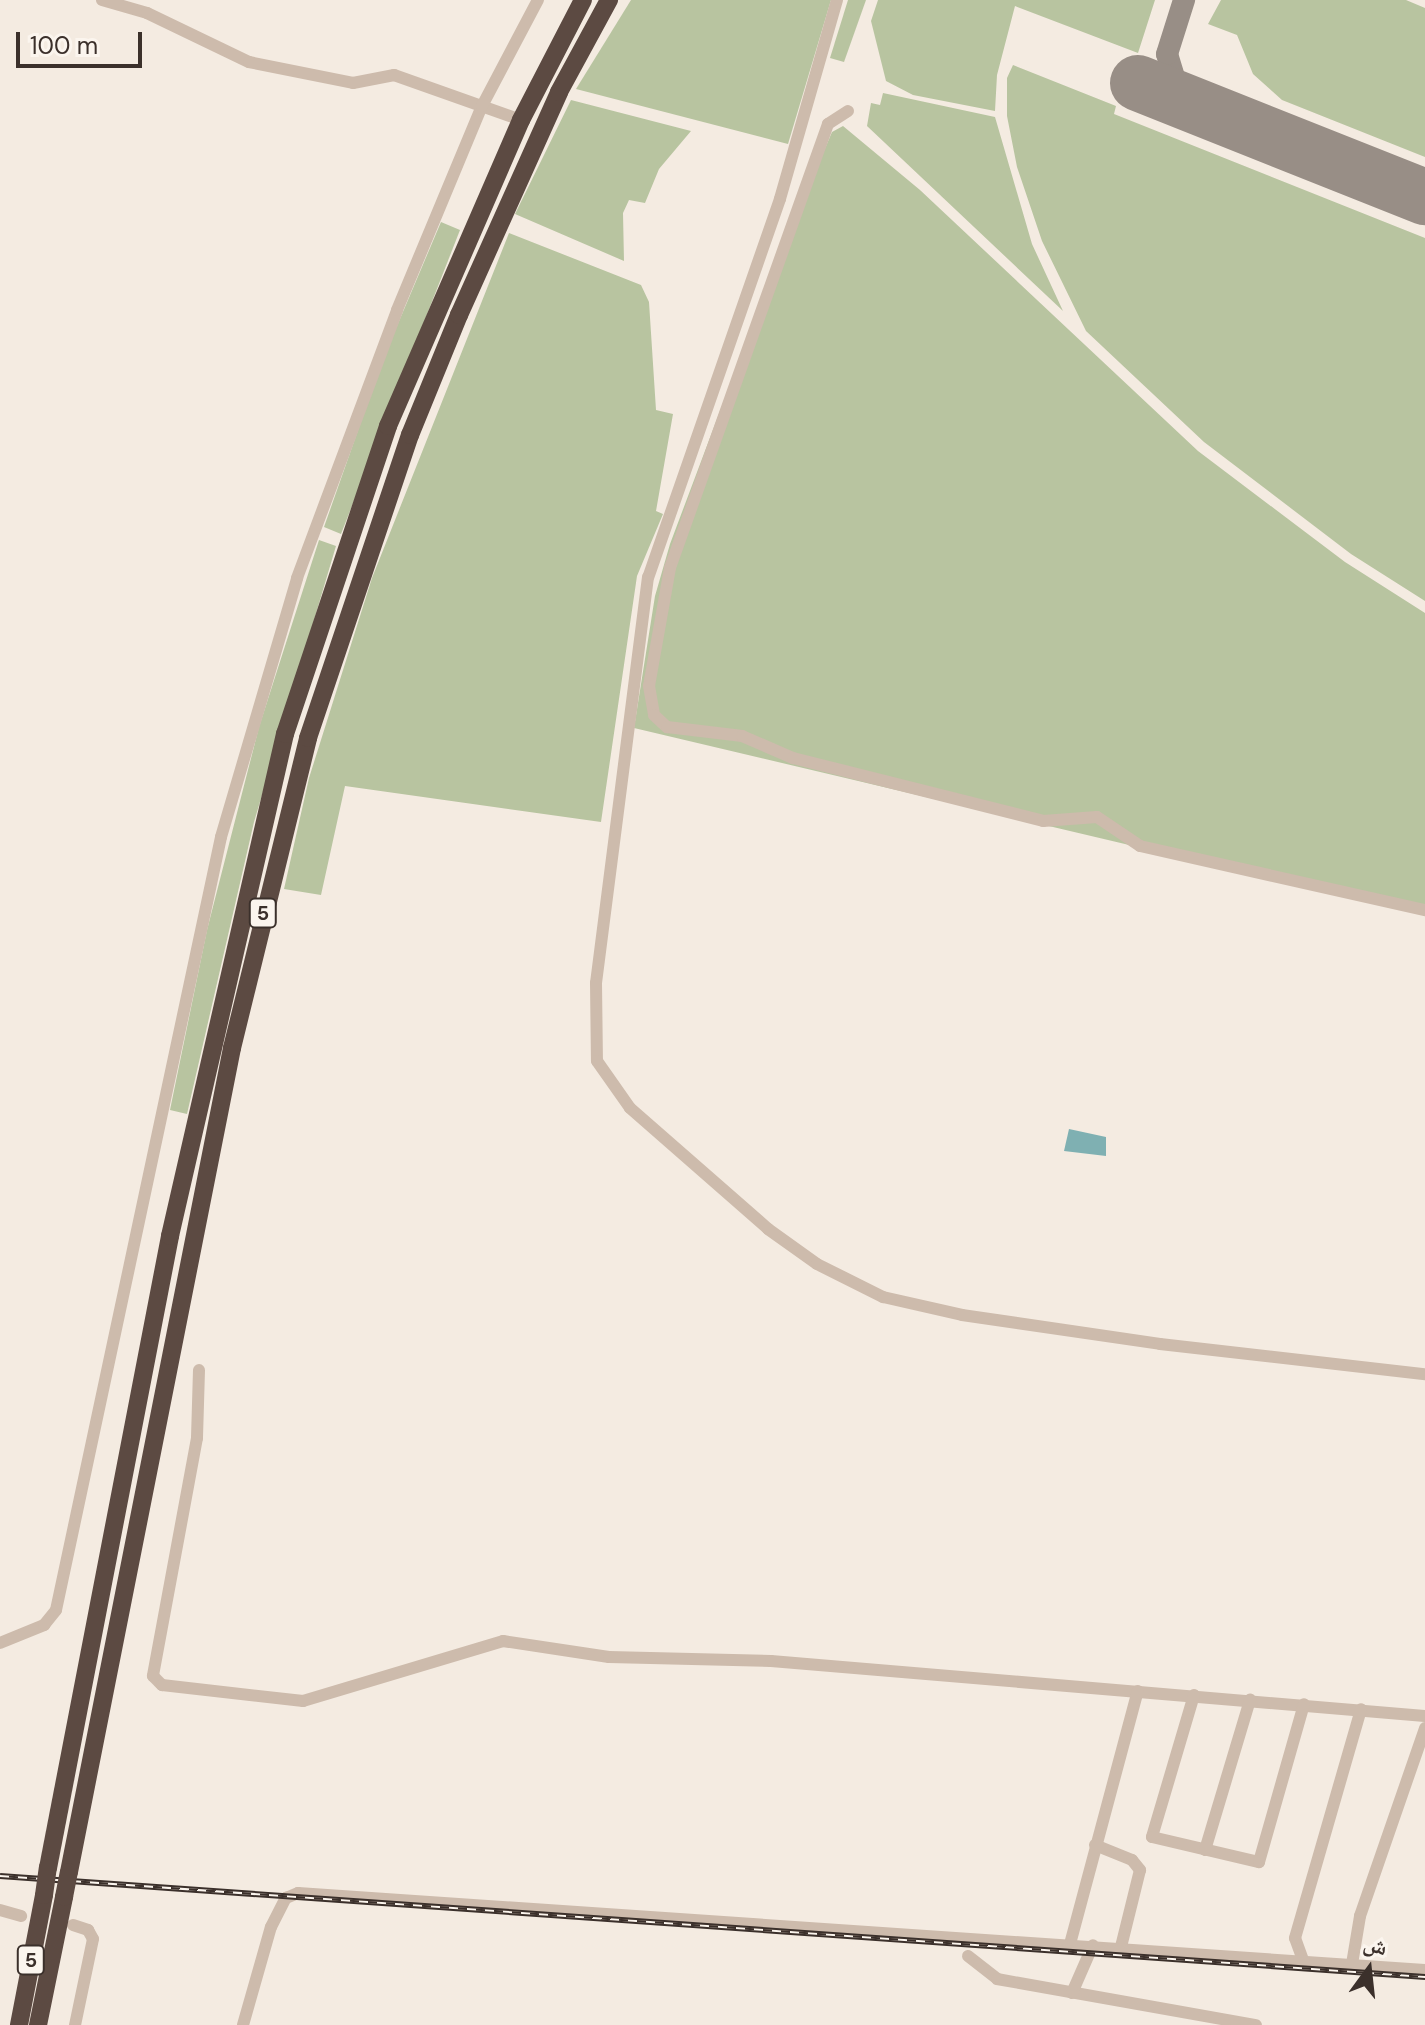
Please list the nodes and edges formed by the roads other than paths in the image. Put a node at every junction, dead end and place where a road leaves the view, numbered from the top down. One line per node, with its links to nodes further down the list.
1 (102, 0): 6 (street)
2 (538, 0): 6 (street)
3 (583, 0): 8 (highway, 5)
4 (609, 0): 34 (highway, 5, bridge)
5 (837, 0): 11 (street)
6 (482, 106): 8 (street); 12 (street)
7 (848, 111): 9 (street)
8 (521, 120): 33 (highway, 5, bridge)
9 (1425, 910)
10 (199, 1370): 13 (street)
11 (1425, 1374)
12 (0, 1643)
13 (1138, 1691): 14 (street); 20 (street)
14 (1194, 1695): 15 (street); 21 (street)
15 (1250, 1700): 16 (street); 21 (street)
16 (1304, 1704): 17 (street); 21 (street)
17 (1361, 1709): 18 (street); 29 (street)
18 (1425, 1716)
19 (1425, 1728): 30 (street)
20 (1095, 1845): 25 (street); 27 (street)
21 (1205, 1850)
22 (0, 1910): 23 (street)
23 (21, 1916)
24 (73, 1925): 35 (street)
25 (1070, 1944): 26 (street); 36 (street)
26 (1093, 1945): 27 (street); 32 (street)
27 (1121, 1947): 29 (street)
28 (968, 1956): 32 (street)
29 (1303, 1960): 30 (street)
30 (1352, 1964): 31 (street)
31 (1425, 1970)
32 (1072, 1993): 37 (street)
33 (19, 2025)
34 (38, 2025)
35 (75, 2025)
36 (243, 2025)
37 (1256, 2025)

